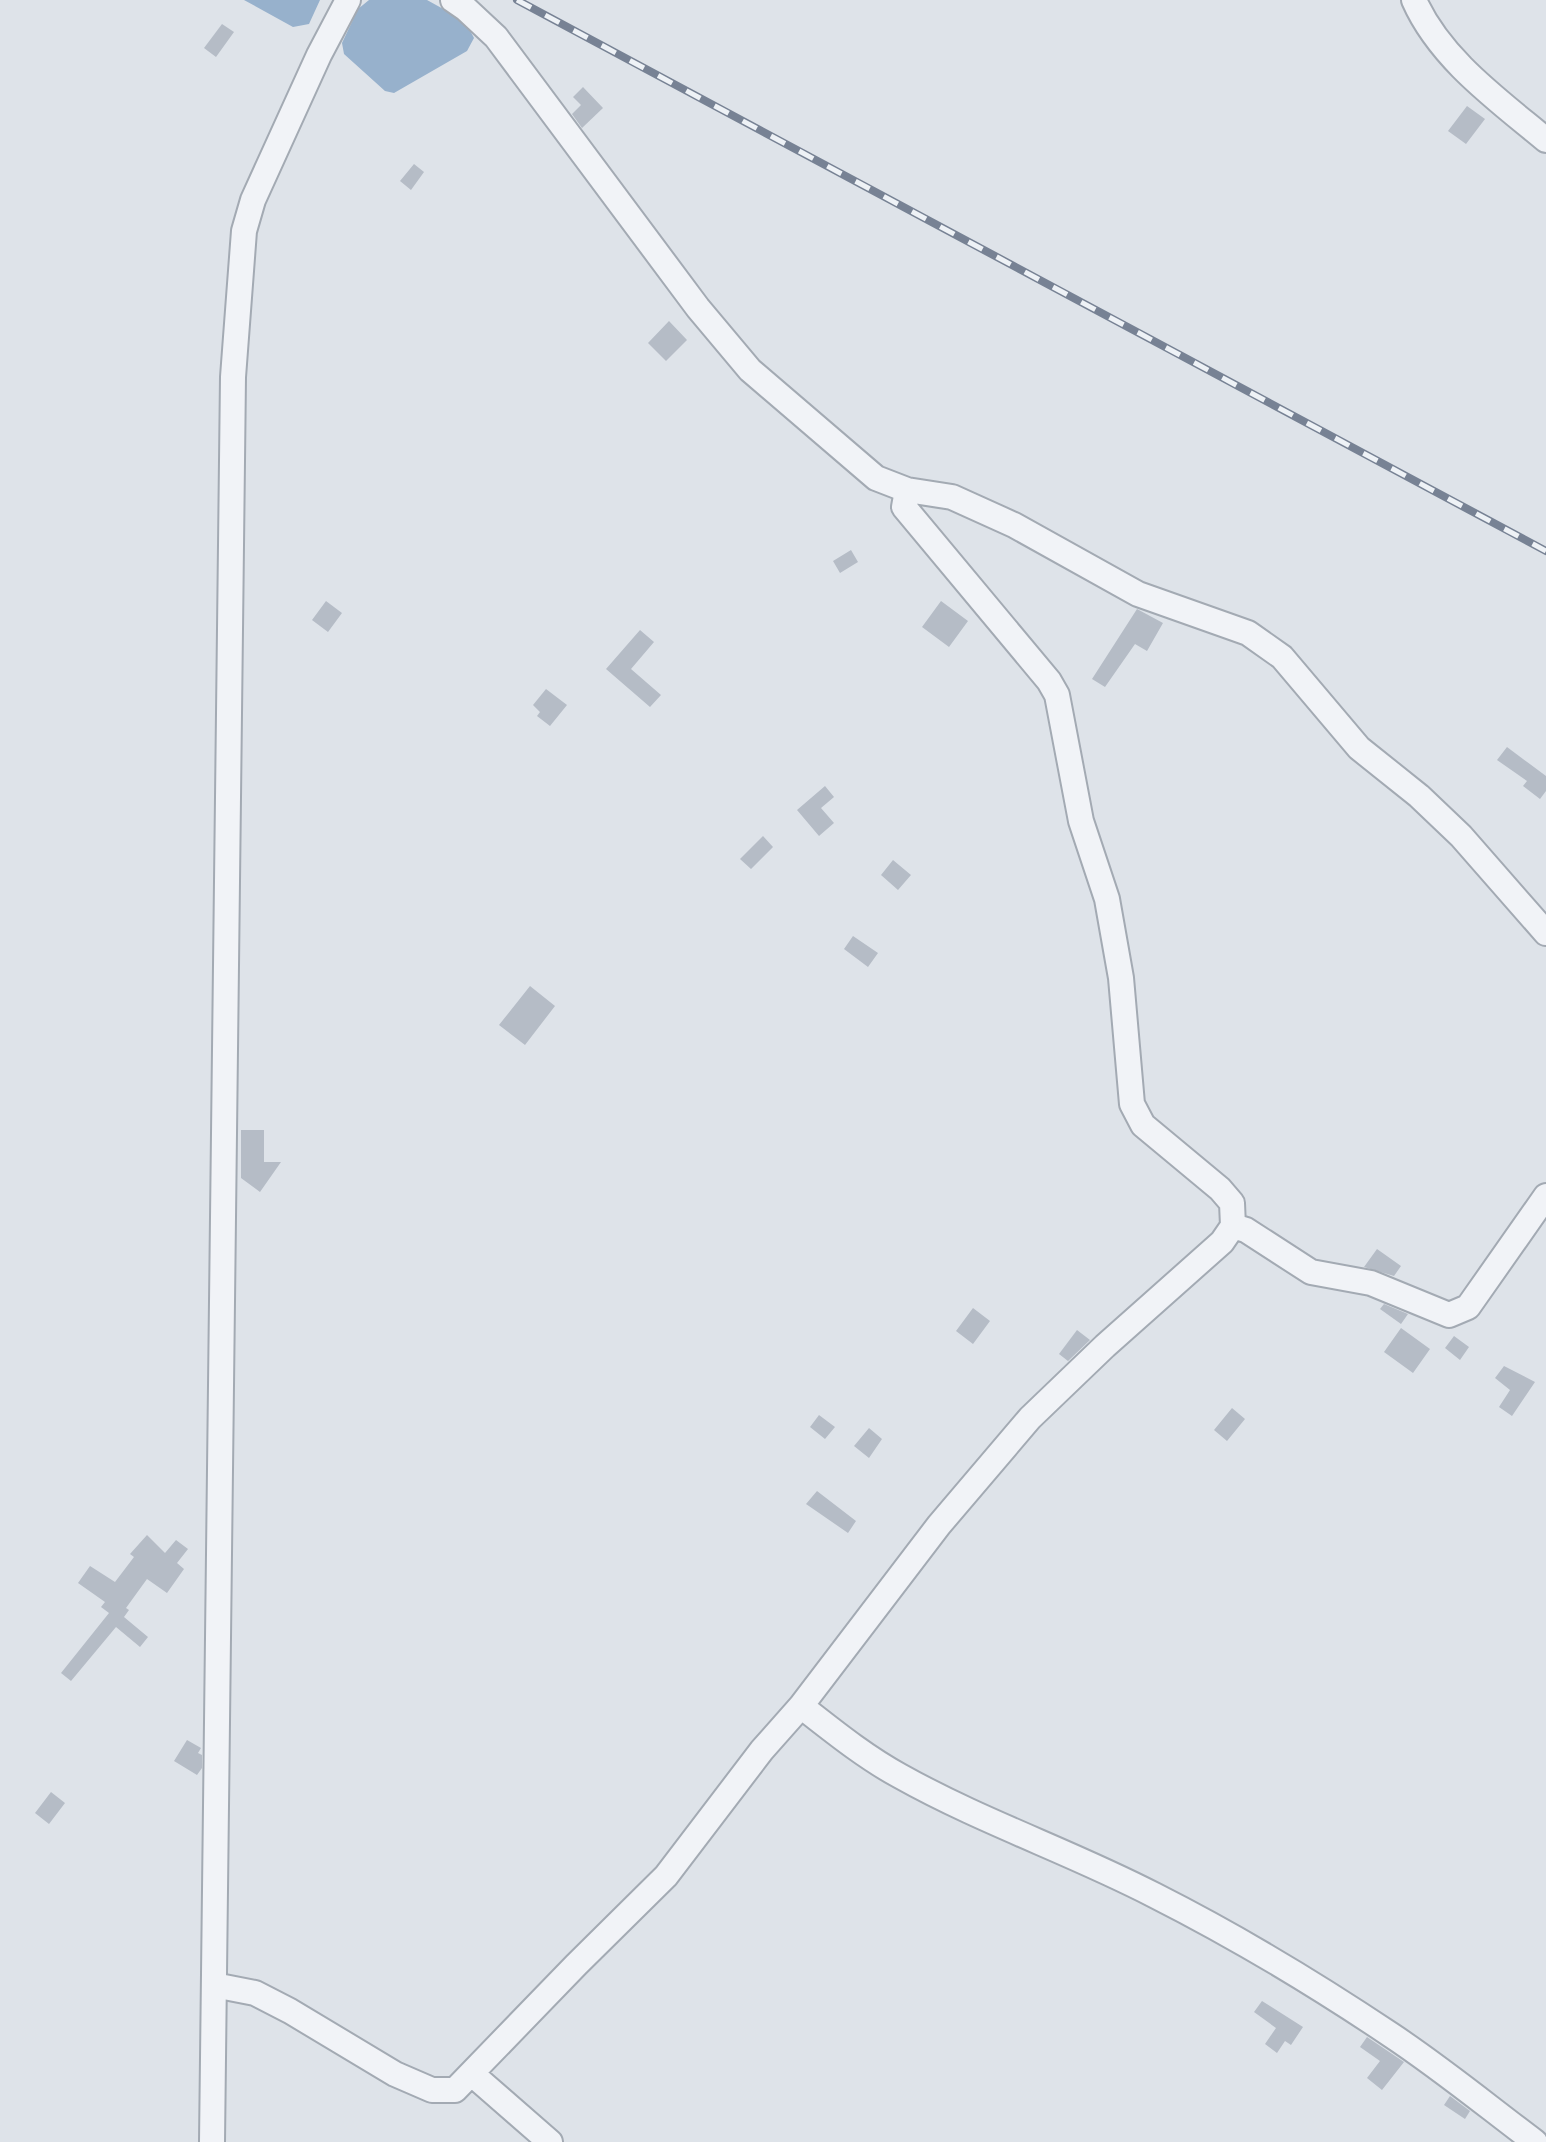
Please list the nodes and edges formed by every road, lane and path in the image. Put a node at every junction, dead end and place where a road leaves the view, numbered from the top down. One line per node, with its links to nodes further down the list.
1 (348, 0): 10 (street)
2 (453, 0): 5 (street)
3 (1414, 0): 4 (street)
4 (1546, 140)
5 (906, 490): 6 (street); 8 (street)
6 (1546, 933)
7 (1546, 1196): 8 (street)
8 (1233, 1226): 9 (street)
9 (801, 1706): 11 (street); 14 (street)
10 (214, 1985): 11 (street); 12 (street)
11 (472, 2074): 13 (street)
12 (212, 2142)
13 (550, 2142)
14 (1535, 2142)

